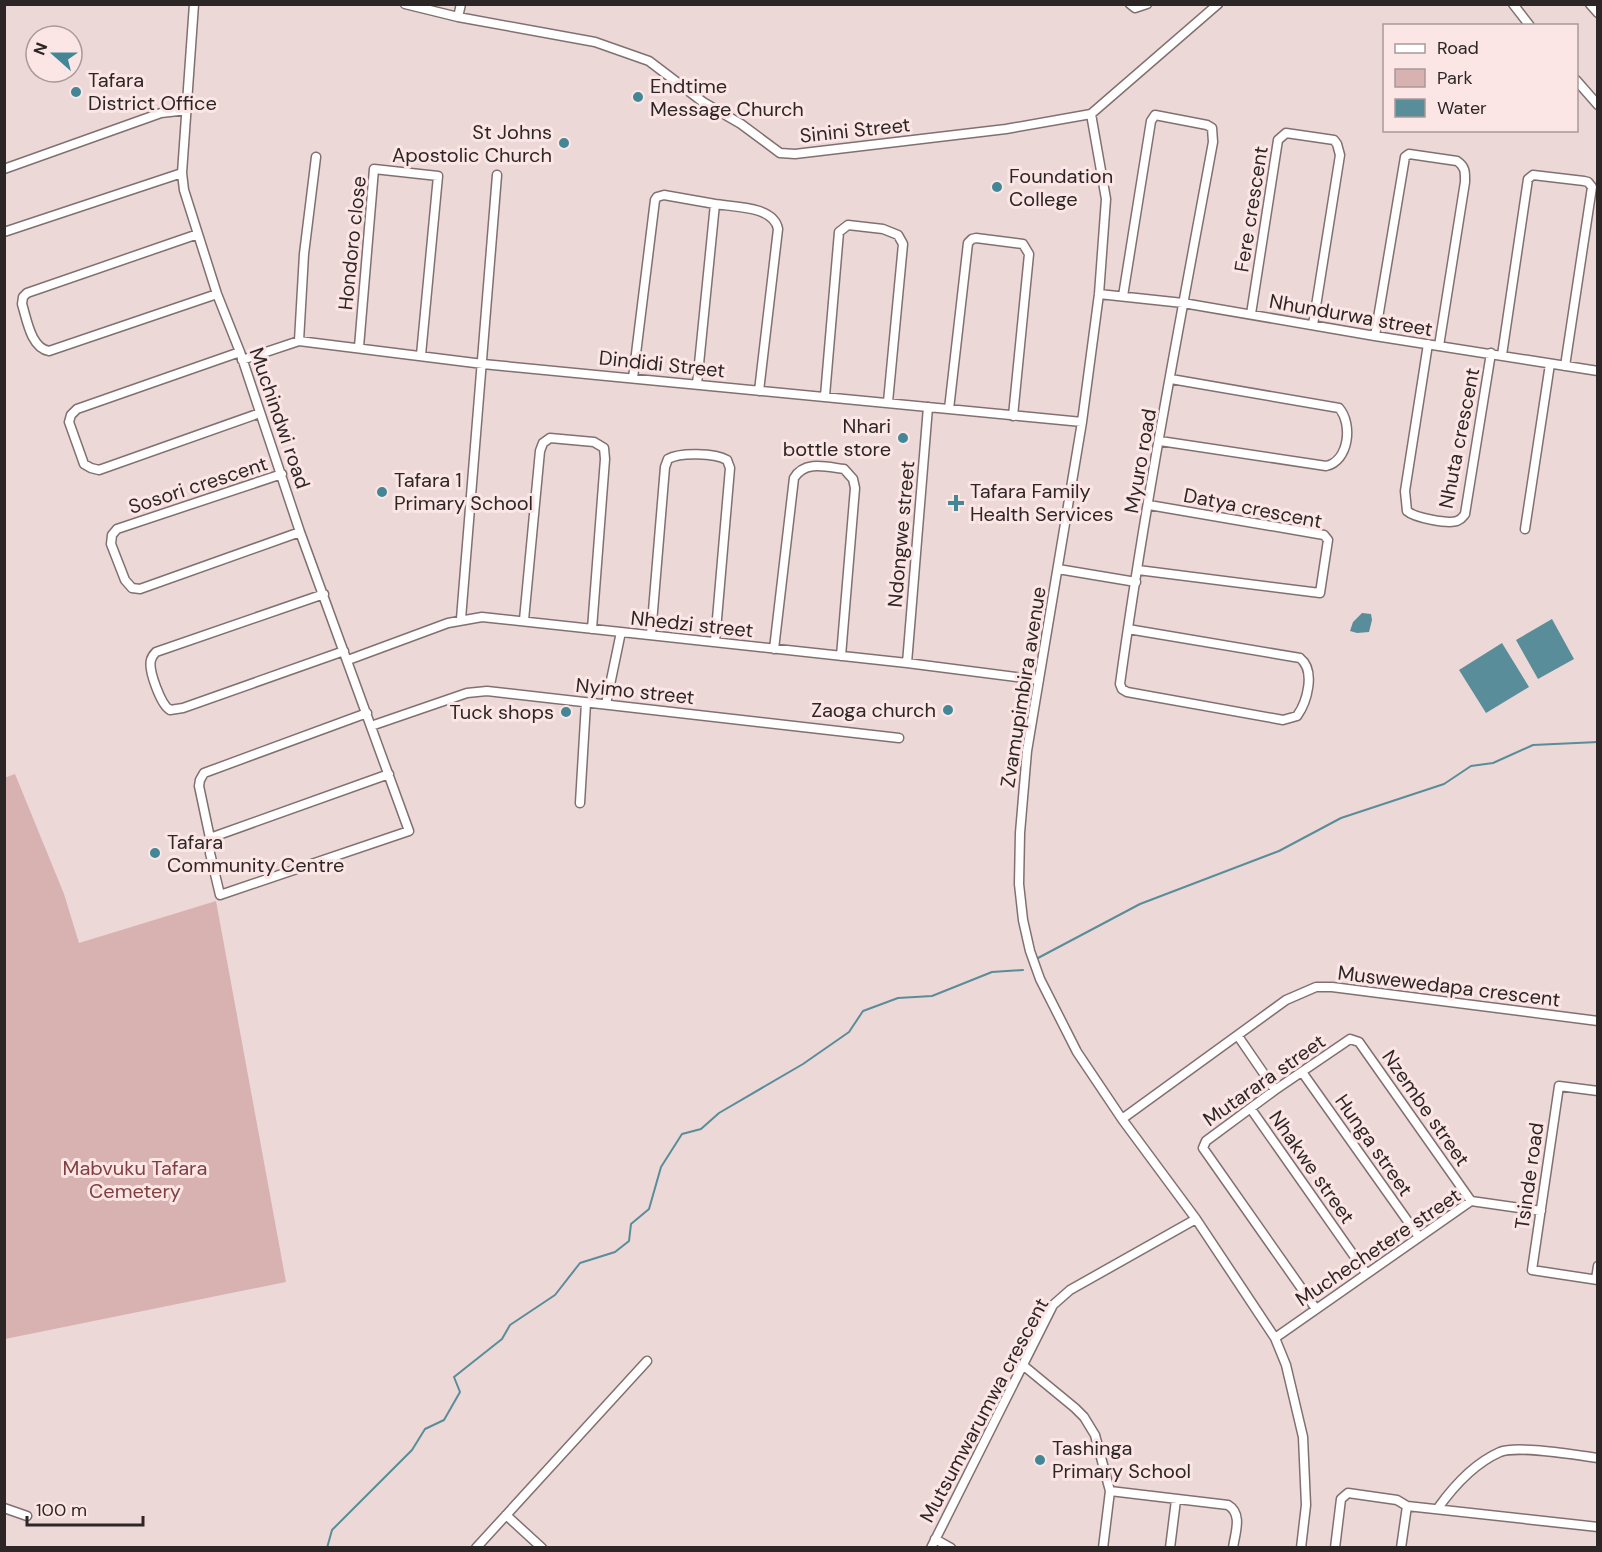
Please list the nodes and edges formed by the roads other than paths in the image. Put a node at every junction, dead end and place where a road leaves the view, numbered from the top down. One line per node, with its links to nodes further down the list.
1 (194, 4): 14 (street, Muchindwi road)
2 (405, 4): 10 (street, Sinini Street)
3 (460, 4): 10 (street)
4 (1130, 4): 5 (street)
5 (1148, 4)
6 (1218, 4): 15 (street)
7 (1512, 4): 11 (street)
8 (1590, 4): 9 (street)
9 (1598, 13)
10 (458, 16): 15 (street, Sinini Street)
11 (1528, 24)
12 (1578, 82): 13 (street)
13 (1598, 105)
14 (187, 110): 17 (street); 18 (street, Muchindwi road)
15 (1091, 114): 24 (street, Zvamupimbira avenue)
16 (316, 157): 30 (street)
17 (4, 169)
18 (182, 173): 21 (street); 22 (street, Muchindwi road)
19 (497, 175): 38 (street)
20 (715, 204): 42 (street); 44 (street); 45 (street)
21 (4, 232)
22 (198, 234): 23 (street, Muchindwi road); 23 (street)
23 (217, 294): 36 (street, Muchindwi road)
24 (1099, 294): 25 (street, Nhundurwa street); 52 (street, Zvamupimbira avenue)
25 (1123, 296): 26 (street, Nhundurwa street); 26 (street, Myuro road)
26 (1183, 303): 27 (street, Nhundurwa street); 43 (street, Myuro road)
27 (1251, 314): 28 (street, Nhundurwa street); 28 (street, Fere crescent)
28 (1313, 325): 29 (street, Nhundurwa street)
29 (1375, 336): 31 (street, Nhundurwa street); 32 (street)
30 (299, 340): 33 (street, Dindidi Street); 36 (street, Dindidi Street)
31 (1428, 344): 32 (street, Nhundurwa street); 34 (street, Nhuta crescent)
32 (1439, 346): 34 (street, Nhundurwa street)
33 (359, 347): 35 (street, Dindidi Street); 35 (street, Hondoro close)
34 (1491, 354): 37 (street, Nhundurwa street)
35 (420, 355): 38 (street, Dindidi Street)
36 (241, 356): 50 (street, Muchindwi road); 50 (street, Dindidi Street)
37 (1502, 356): 39 (street, Nhundurwa street); 40 (street)
38 (483, 364): 42 (street, Dindidi Street); 62 (street)
39 (1550, 364): 40 (street, Nhundurwa street); 56 (street)
40 (1565, 366): 41 (street, Nhundurwa street)
41 (1598, 371)
42 (633, 378): 44 (street, Dindidi Street)
43 (1171, 379): 53 (street, Myuro road); 53 (street)
44 (697, 384): 45 (street, Dindidi Street)
45 (759, 391): 46 (street, Dindidi Street)
46 (825, 396): 47 (street, Dindidi Street); 47 (street)
47 (888, 402): 48 (street, Dindidi Street)
48 (928, 407): 49 (street, Dindidi Street); 73 (street, Ndongwe street)
49 (949, 409): 51 (street, Dindidi Street); 51 (street)
50 (260, 413): 54 (street, Muchindwi road)
51 (1013, 416): 52 (street, Dindidi Street)
52 (1082, 422): 58 (street, Zvamupimbira avenue)
53 (1160, 441): 55 (street, Myuro road)
54 (282, 474): 57 (street, Muchindwi road); 57 (street, Sosori crescent)
55 (1149, 505): 59 (street, Myuro road); 59 (street, Datya crescent)
56 (1525, 529)
57 (300, 532): 61 (street, Muchindwi road)
58 (1058, 569): 60 (street); 74 (street, Zvamupimbira avenue)
59 (1138, 570): 60 (street, Myuro road)
60 (1136, 582): 65 (street, Myuro road)
61 (324, 594): 70 (street, Muchindwi road); 70 (street)
62 (461, 619): 63 (street, Nhedzi street); 72 (street, Nhedzi street)
63 (524, 620): 64 (street, Nhedzi street); 64 (street)
64 (592, 629): 66 (street, Nhedzi street)
65 (1128, 629): 65 (street, Myuro road)
66 (621, 632): 67 (street, Nhedzi street); 76 (street)
67 (651, 635): 68 (street, Nhedzi street); 68 (street)
68 (715, 642): 69 (street, Nhedzi street)
69 (774, 649): 71 (street, Nhedzi street); 71 (street)
70 (344, 651): 72 (street, Muchindwi road)
71 (841, 656): 73 (street, Nhedzi street)
72 (348, 660): 77 (street, Muchindwi road)
73 (907, 663): 74 (street, Nhedzi street)
74 (1039, 680): 90 (street, Zvamupimbira avenue)
75 (586, 703): 76 (street, Nyimo street); 78 (street, Nyimo street); 81 (street)
76 (606, 704): 79 (street, Nyimo street)
77 (367, 712): 78 (street, Muchindwi road); 82 (street)
78 (371, 726): 80 (street, Muchindwi road)
79 (899, 738)
80 (389, 774): 82 (street); 82 (street, Muchindwi road)
81 (580, 803)
82 (210, 838)
83 (1598, 1021): 84 (street, Muswewedapa crescent)
84 (1238, 1036): 87 (street); 90 (street, Muswewedapa crescent)
85 (1350, 1039): 86 (street, Mutarara street); 91 (street, Nzembe street)
86 (1302, 1072): 87 (street, Mutarara street); 94 (street, Hunga street)
87 (1275, 1090): 89 (street, Mutarara street)
88 (1598, 1091): 92 (street, Tsinde road)
89 (1251, 1109): 96 (street, Nhakwe street); 98 (street, Mutarara street)
90 (1122, 1119): 93 (street, Zvamupimbira avenue)
91 (1471, 1200): 92 (street, Muchechetere street); 94 (street, Muchechetere street)
92 (1540, 1211): 97 (street, Tsinde road)
93 (1196, 1219): 99 (street, Zvamupimbira avenue); 101 (street, Mutsumwarumwa crescent)
94 (1419, 1237): 96 (street, Muchechetere street)
95 (1598, 1266): 97 (street)
96 (1366, 1273): 98 (street, Muchechetere street)
97 (1597, 1280)
98 (1316, 1309): 99 (street, Muchechetere street)
99 (1275, 1338): 118 (street, Zvamupimbira avenue)
100 (647, 1361): 108 (street)
101 (1024, 1366): 103 (street); 111 (street, Mutsumwarumwa crescent)
102 (1598, 1458): 107 (street)
103 (1110, 1491): 104 (street); 115 (street)
104 (1176, 1500): 116 (street); 117 (street)
105 (1407, 1506): 107 (street); 119 (street); 120 (street)
106 (4, 1508): 109 (street)
107 (1438, 1508): 110 (street)
108 (506, 1515): 112 (street); 113 (street)
109 (27, 1516)
110 (1598, 1527)
111 (933, 1543): 114 (street)
112 (476, 1548)
113 (542, 1548)
114 (951, 1548)
115 (1103, 1548)
116 (1170, 1548)
117 (1233, 1548)
118 (1301, 1548)
119 (1335, 1548)
120 (1401, 1548)

